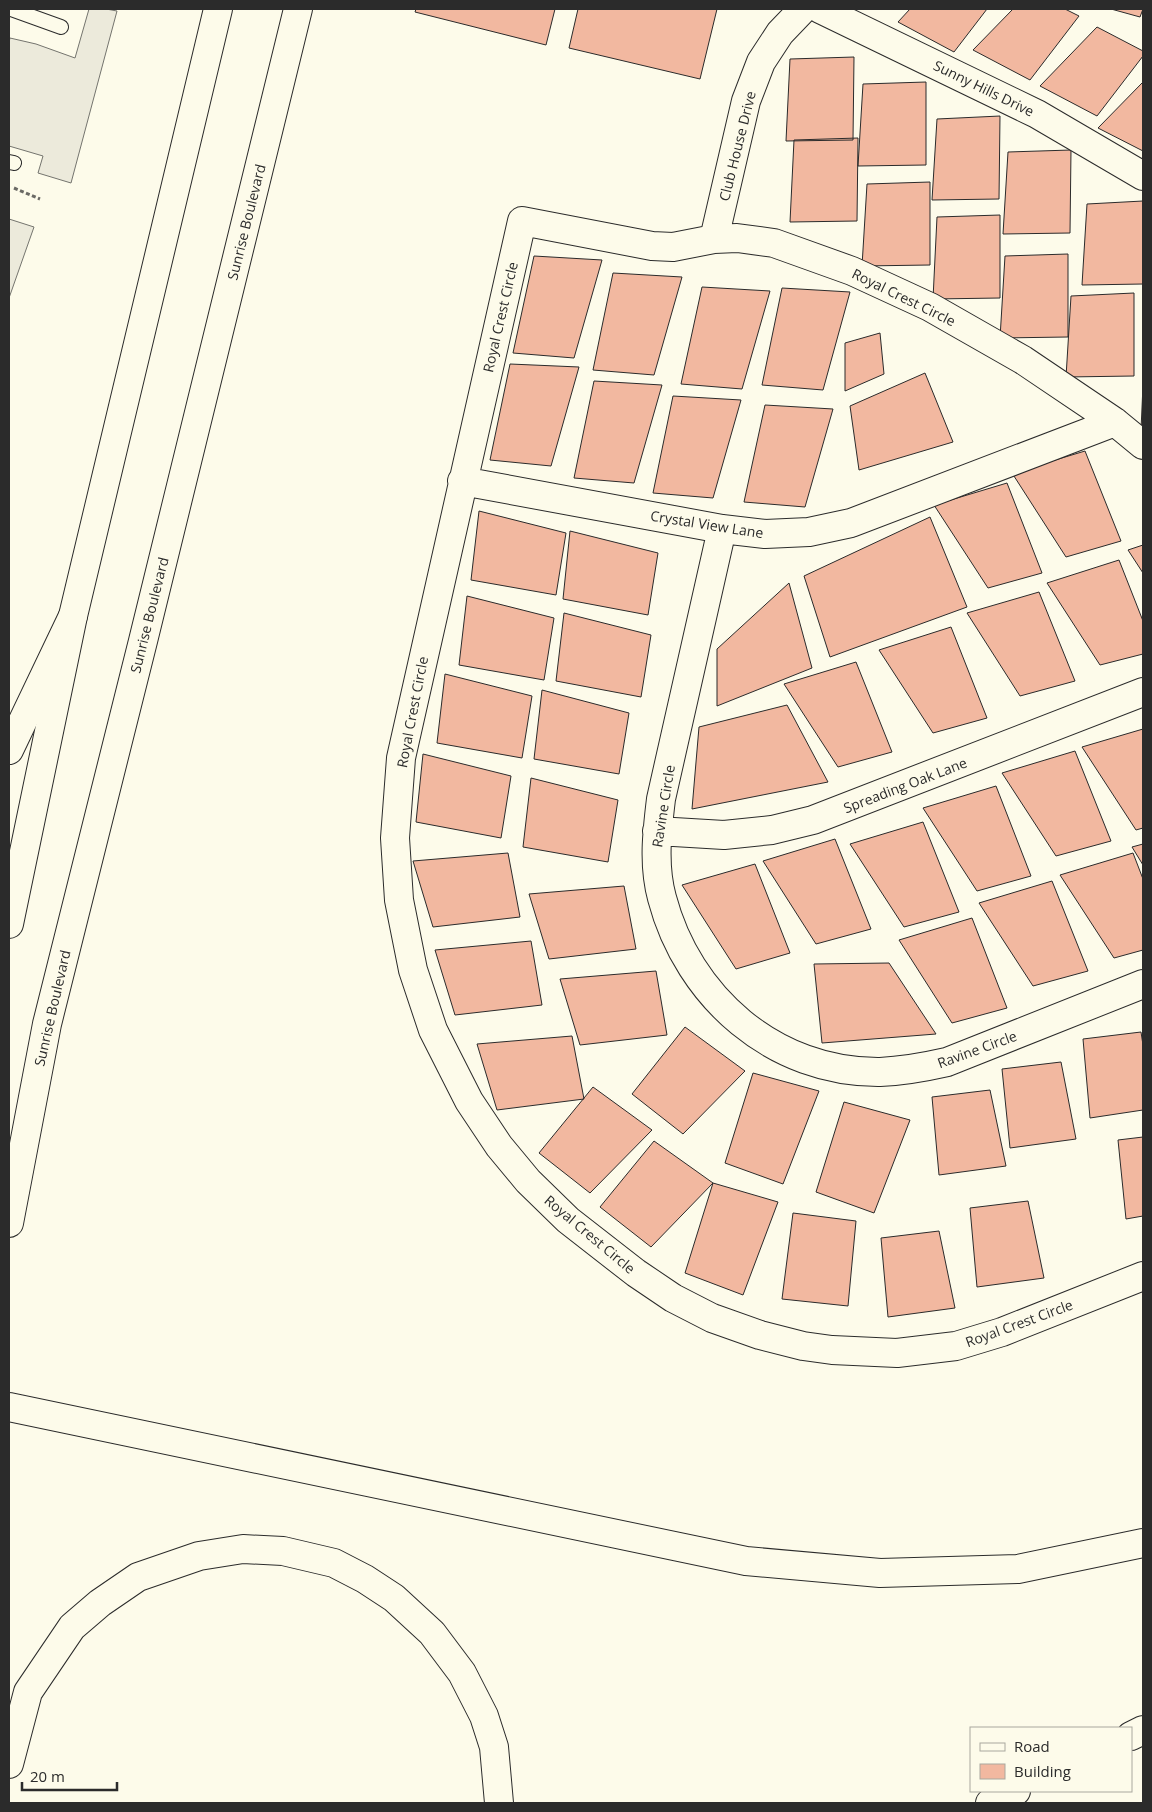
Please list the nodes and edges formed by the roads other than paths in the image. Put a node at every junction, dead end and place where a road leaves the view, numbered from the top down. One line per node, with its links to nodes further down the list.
1 (11, 9): 6 (lane)
2 (218, 9): 13 (main road)
3 (298, 9): 19 (main road, Sunrise Boulevard)
4 (802, 9): 8 (main road, Club House Drive)
5 (820, 9): 7 (main road, Sunny Hills Drive)
6 (61, 27)
7 (1143, 176)
8 (714, 239): 9 (main road, Royal Crest Circle); 11 (main road, Royal Crest Circle)
9 (1115, 422): 10 (main road, Royal Crest Circle); 12 (main road, Crystal View Lane)
10 (1143, 446)
11 (462, 480): 12 (main road, Crystal View Lane); 20 (main road, Royal Crest Circle)
12 (722, 529): 16 (main road, Ravine Circle)
13 (73, 616): 15 (main road); 17 (main road)
14 (1143, 692): 16 (main road, Spreading Oak Lane)
15 (9, 750)
16 (657, 831): 18 (main road, Ravine Circle)
17 (9, 924)
18 (1143, 984)
19 (9, 1223)
20 (1143, 1276)
21 (9, 1408): 22 (main road)
22 (1143, 1543)
23 (9, 1764): 25 (main road)
24 (1014, 1792): 26 (main road)
25 (499, 1803)
26 (990, 1803)

